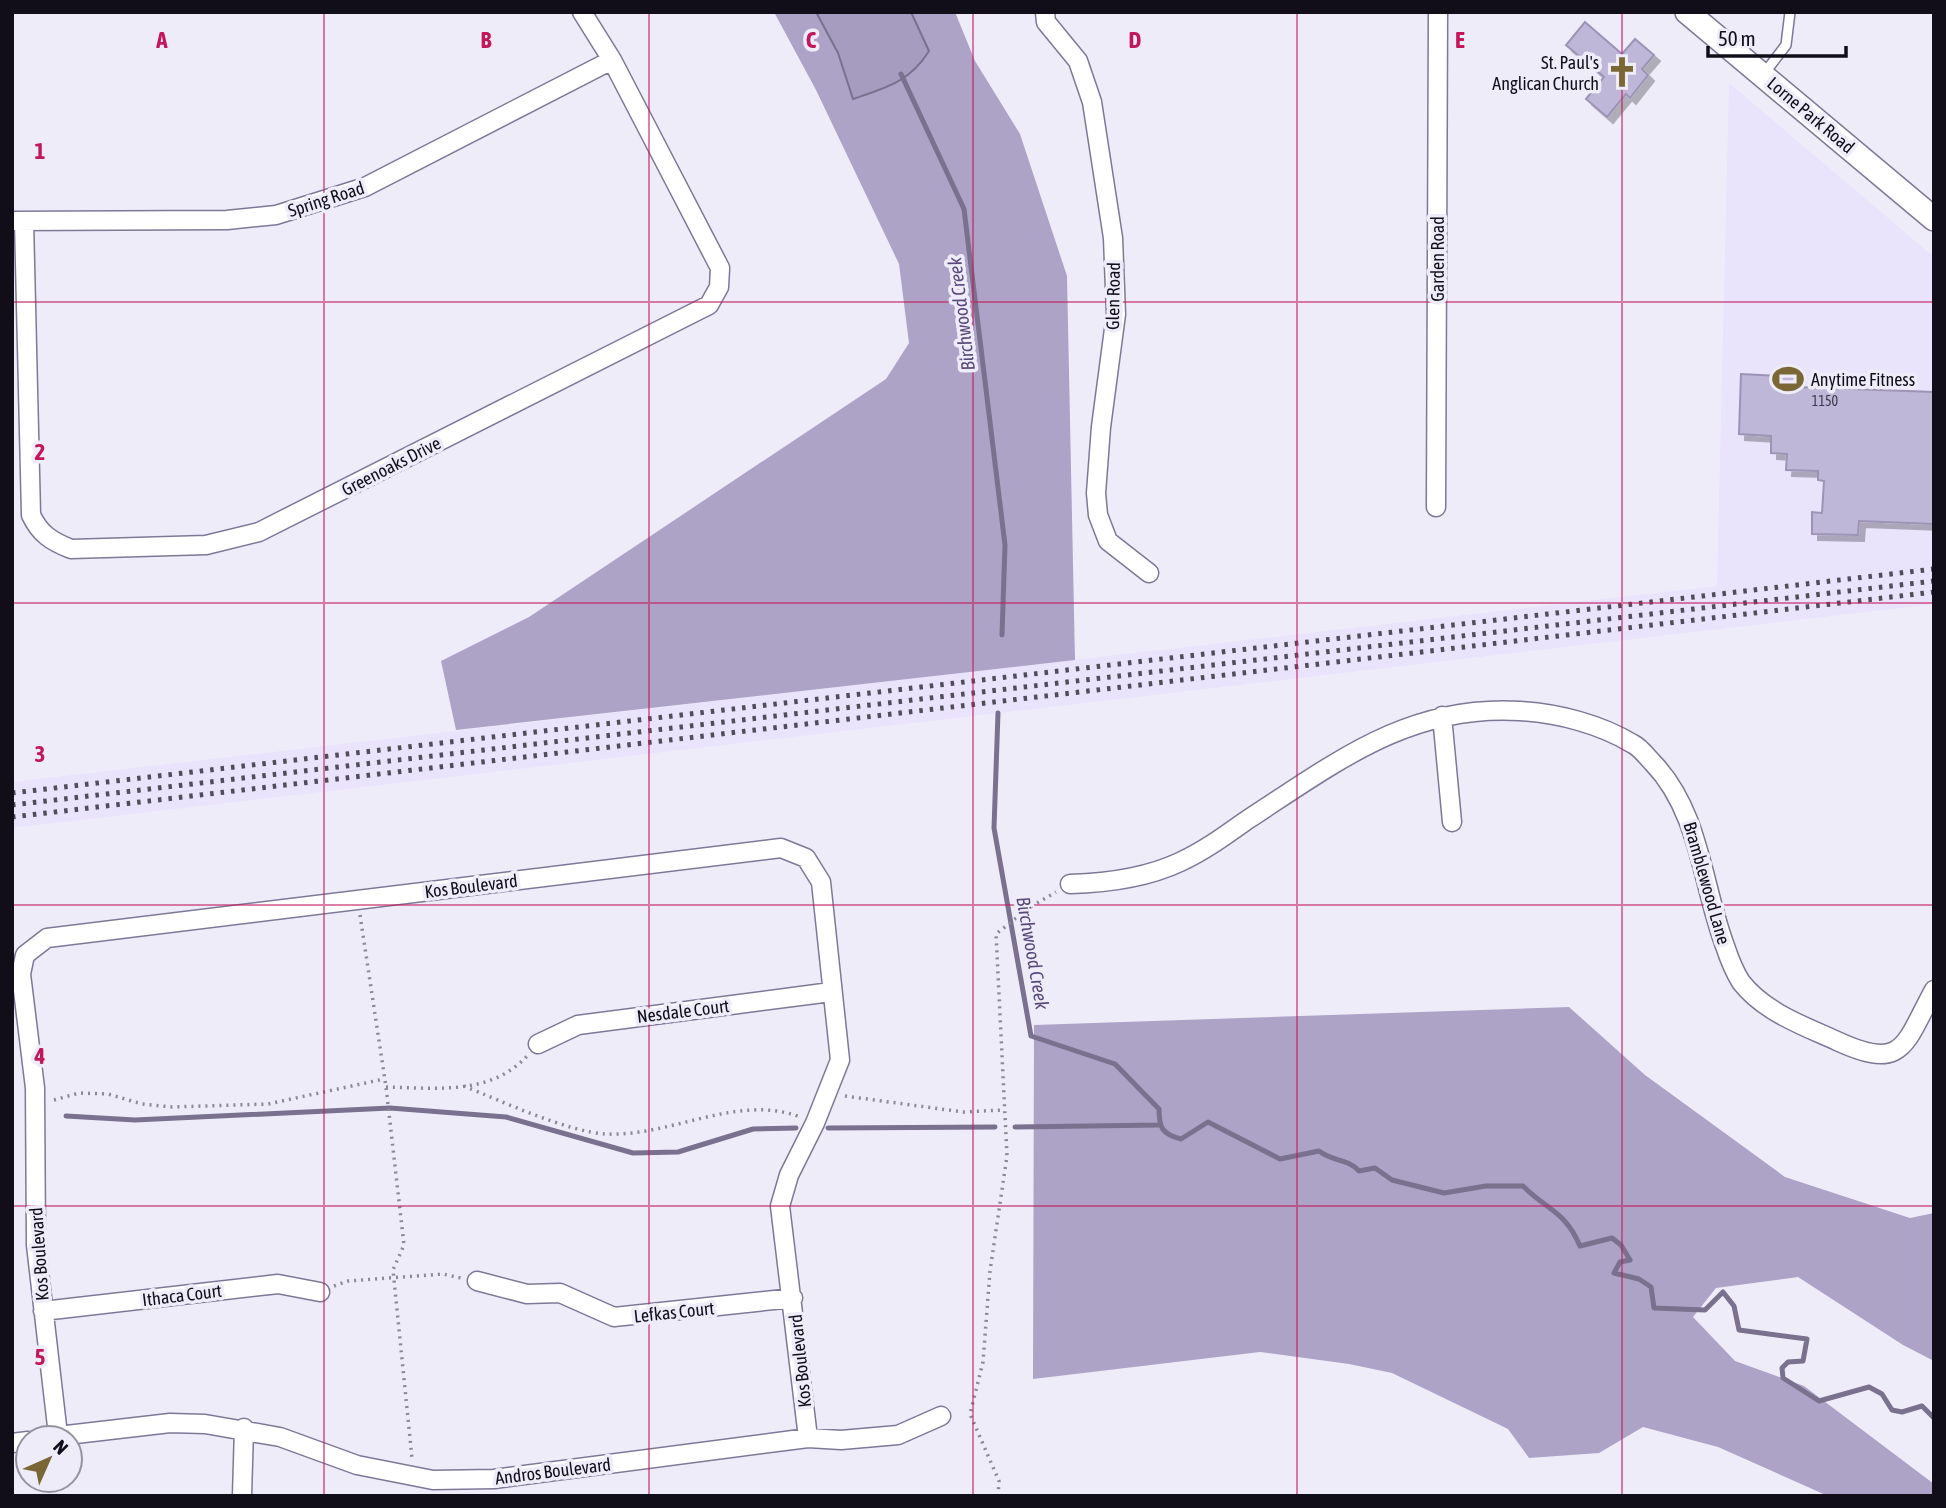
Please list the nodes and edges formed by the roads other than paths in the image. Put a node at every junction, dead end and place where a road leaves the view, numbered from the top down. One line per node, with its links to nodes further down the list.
1 (582, 12): 6 (street, Greenoaks Drive)
2 (1045, 12): 11 (street, Glen Road)
3 (1438, 12): 10 (street, Garden Road)
4 (1687, 12): 7 (street, Lorne Park Road)
5 (1790, 12): 7 (lane)
6 (612, 60): 9 (street, Spring Road); 9 (street, Greenoaks Drive)
7 (1763, 75): 8 (street, Lorne Park Road)
8 (1934, 219)
9 (18, 221)
10 (1436, 507)
11 (1149, 573)
12 (1442, 716): 13 (street); 14 (street, Bramblewood Lane); 15 (street, Bramblewood Lane)
13 (1452, 822)
14 (1070, 884)
15 (1934, 990)
16 (831, 992): 17 (street, Nesdale Court); 20 (street, Kos Boulevard); 21 (street, Kos Boulevard)
17 (538, 1044)
18 (477, 1281): 20 (street, Lefkas Court)
19 (320, 1292): 21 (street, Ithaca Court)
20 (793, 1298): 26 (street, Kos Boulevard)
21 (43, 1311): 23 (street, Kos Boulevard)
22 (941, 1416): 26 (street, Andros Boulevard)
23 (49, 1424)
24 (244, 1428): 25 (street, Andros Boulevard); 27 (street, Andros Boulevard); 28 (street)
25 (84, 1432)
26 (808, 1438): 27 (street, Andros Boulevard)
27 (494, 1488)
28 (242, 1496)

